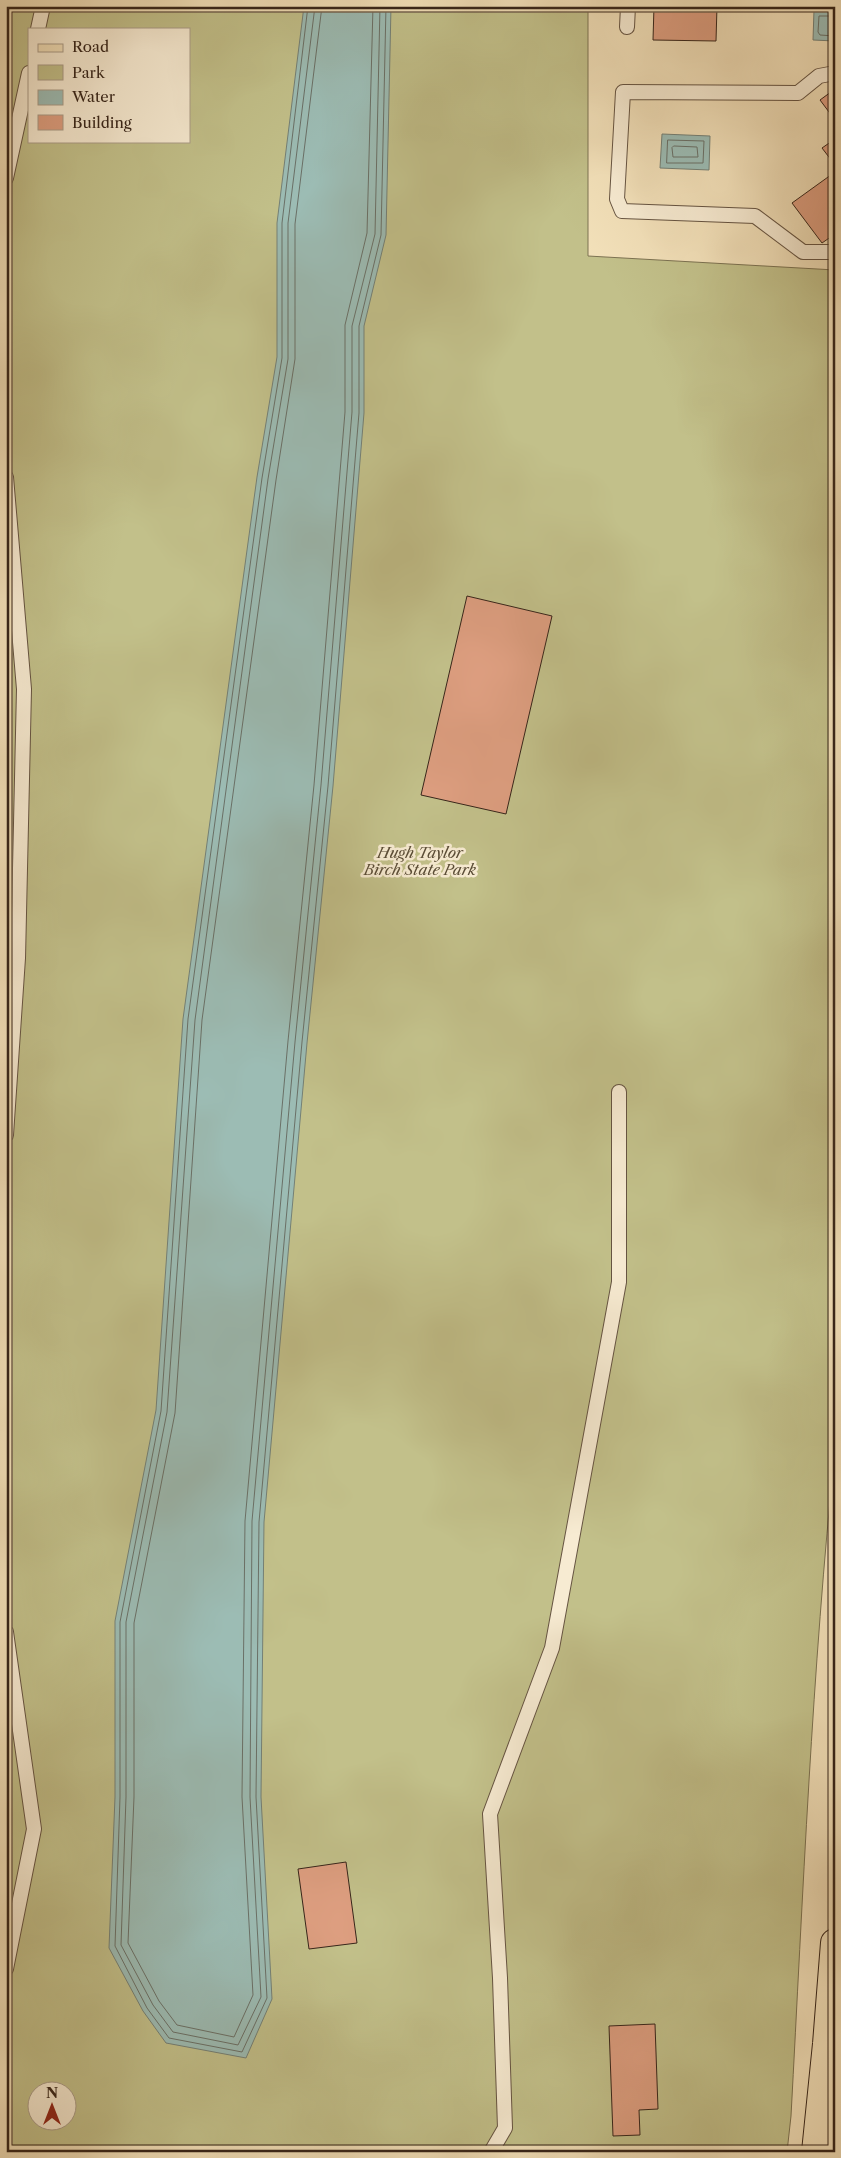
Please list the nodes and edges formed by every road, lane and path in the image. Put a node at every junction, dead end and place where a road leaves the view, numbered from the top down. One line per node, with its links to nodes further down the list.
1 (43, 6): 3 (lane)
2 (628, 6): 4 (lane)
3 (38, 28)
4 (627, 28)
5 (835, 73): 8 (lane)
6 (28, 78): 7 (lane)
7 (6, 178)
8 (835, 252)
9 (6, 477): 11 (lane)
10 (619, 1092): 15 (lane)
11 (6, 1135)
12 (6, 1632): 14 (lane)
13 (835, 1943): 16 (main road)
14 (6, 1969)
15 (491, 2152)
16 (816, 2152)

